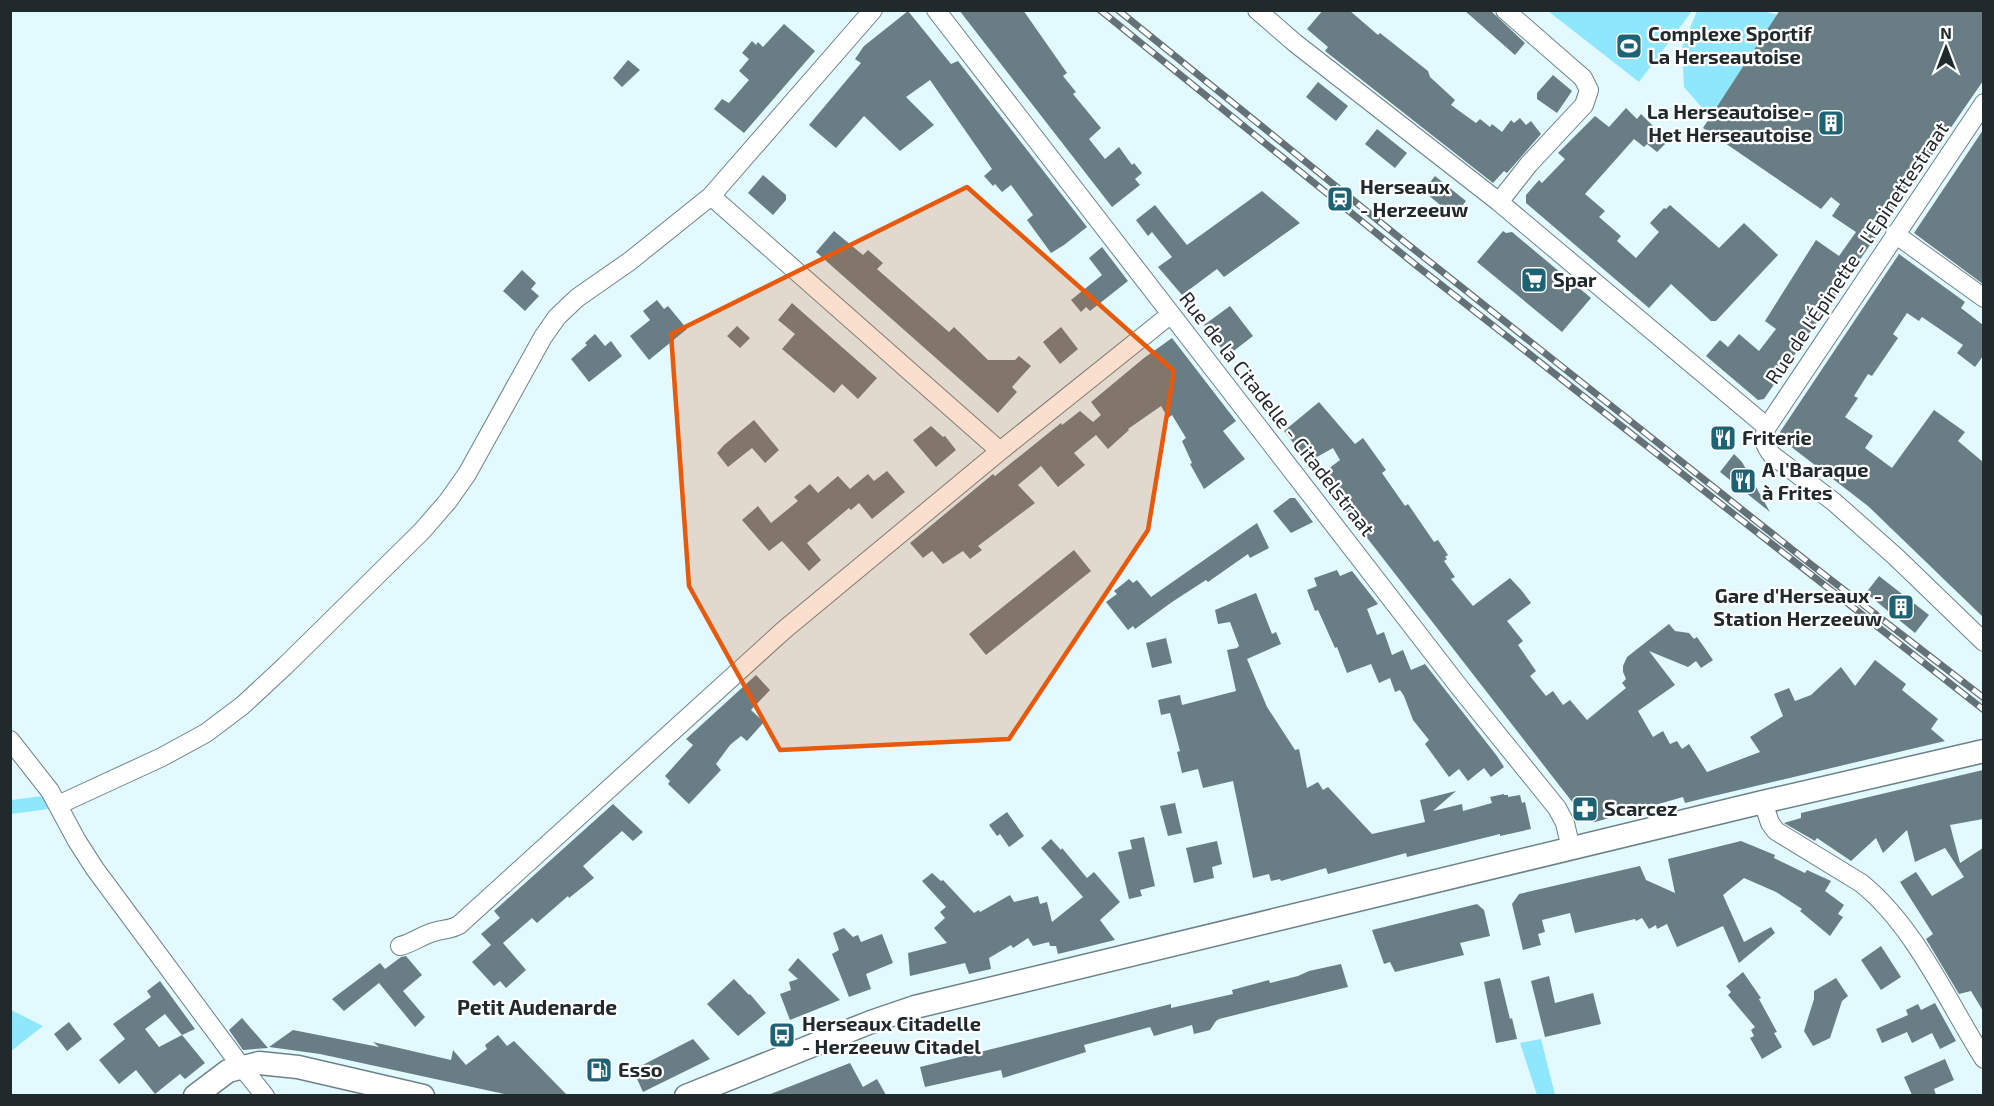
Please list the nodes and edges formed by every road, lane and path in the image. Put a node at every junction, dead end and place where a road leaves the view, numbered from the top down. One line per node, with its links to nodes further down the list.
1 (873, 10): 6 (street)
2 (936, 10): 10 (street, Rue de la Citadelle - Citadelstraat)
3 (1257, 10): 7 (street)
4 (1505, 10): 7 (street)
5 (1983, 103): 8 (street, Rue de l'Épinette - l'Epinettestraat)
6 (711, 196): 12 (street); 17 (street)
7 (1498, 202): 11 (street)
8 (1895, 234): 9 (street); 11 (street, Rue de l'Épinette - l'Epinettestraat)
9 (1983, 298)
10 (1171, 314): 12 (street); 18 (street, Rue de la Citadelle - Citadelstraat)
11 (1767, 427): 13 (street)
12 (1000, 451): 19 (street)
13 (1983, 642)
14 (10, 740): 17 (street)
15 (1983, 751): 16 (main road)
16 (1763, 802): 18 (main road); 20 (street)
17 (58, 805): 21 (street)
18 (1571, 849): 25 (main road)
19 (400, 946)
20 (1983, 1059)
21 (241, 1066): 22 (main road); 23 (street); 24 (main road)
22 (195, 1095)
23 (266, 1095)
24 (423, 1095)
25 (686, 1095)

